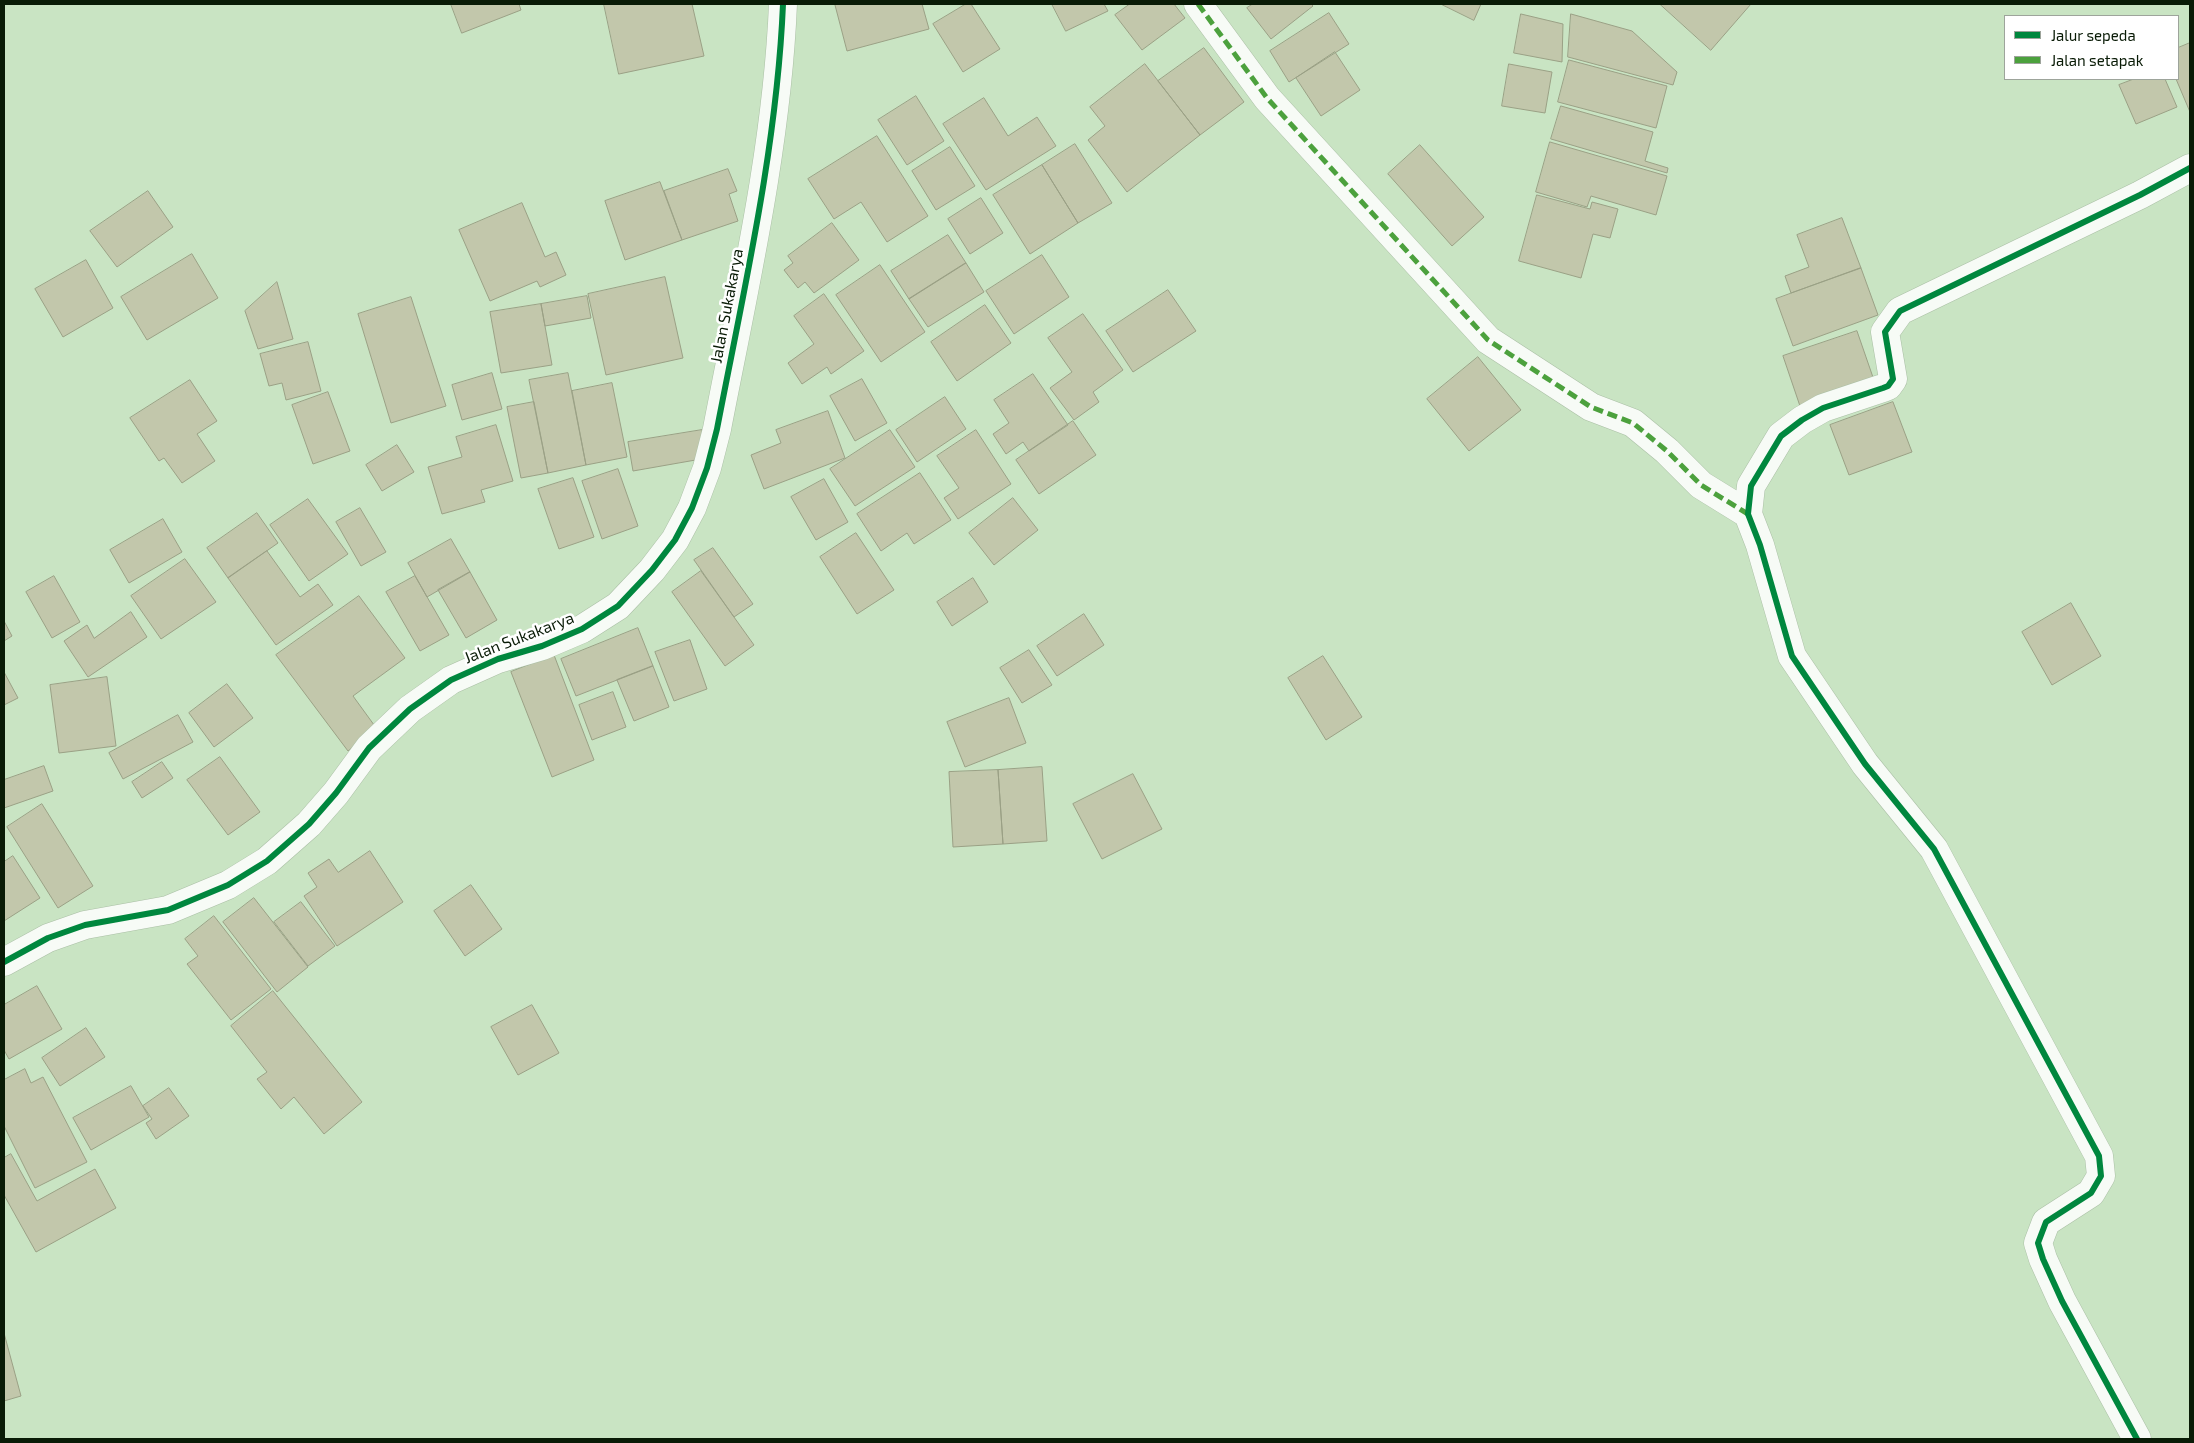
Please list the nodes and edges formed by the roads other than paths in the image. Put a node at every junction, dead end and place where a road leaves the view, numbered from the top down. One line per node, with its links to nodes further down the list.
1 (783, 4): 5 (street, Jalan Sukakarya)
2 (1198, 4): 4 (street)
3 (2190, 168): 4 (street)
4 (1748, 514): 6 (street)
5 (4, 962)
6 (2137, 1439)

